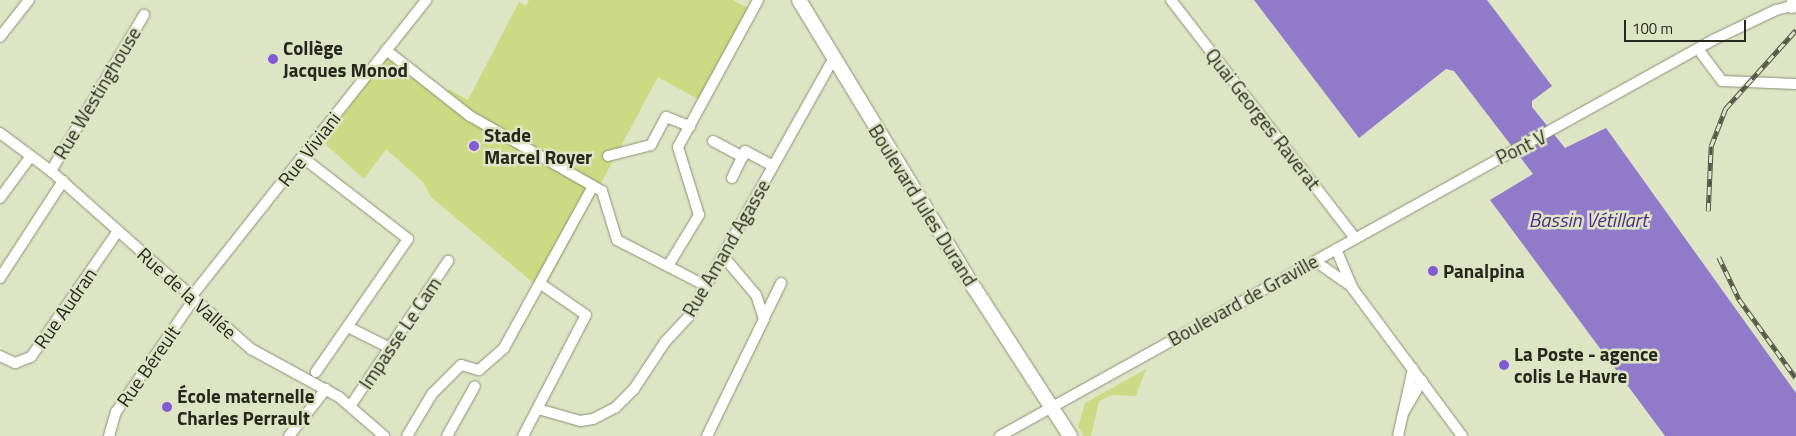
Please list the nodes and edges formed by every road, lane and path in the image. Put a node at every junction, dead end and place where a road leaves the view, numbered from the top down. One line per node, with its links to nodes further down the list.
1 (29, 0): 8 (street)
2 (426, 0): 10 (street, Rue Viviani)
3 (758, 0): 13 (street)
4 (799, 0): 11 (main road, Boulevard Jules Durand)
5 (1171, 0): 28 (street, Quai Georges Raverat)
6 (1792, 2): 9 (street)
7 (144, 15): 22 (street, Rue Westinghouse)
8 (0, 37)
9 (1698, 49): 12 (street); 20 (street, Pont V)
10 (386, 50): 19 (street, Rue Viviani); 25 (street)
11 (834, 58): 21 (street, Rue Amand Agasse); 50 (main road, Boulevard Jules Durand)
12 (1796, 84)
13 (690, 126): 17 (street); 33 (street)
14 (0, 133): 16 (street, Rue de la Vallée)
15 (713, 141): 18 (street)
16 (31, 156): 22 (street, Rue de la Vallée); 26 (street)
17 (608, 156)
18 (743, 156): 21 (street); 23 (street)
19 (302, 157): 39 (street, Rue Viviani); 41 (street)
20 (1487, 164): 28 (street, Boulevard de Graville)
21 (773, 166): 30 (street, Rue Amand Agasse)
22 (51, 171): 24 (street, Rue de la Vallée)
23 (732, 178)
24 (62, 181): 27 (street, Rue de la Vallée); 34 (street)
25 (593, 186): 33 (street); 35 (street)
26 (0, 198)
27 (118, 231): 39 (street, Rue de la Vallée); 43 (street, Rue Audran)
28 (1355, 238): 29 (street, Boulevard de Graville)
29 (1336, 249): 32 (street, Boulevard de Graville); 38 (street)
30 (723, 256): 37 (street, Rue Amand Agasse); 40 (street)
31 (448, 261): 42 (street, Impasse Le Cam)
32 (1315, 261): 38 (street); 50 (street, Boulevard de Graville)
33 (668, 266): 37 (street)
34 (0, 278)
35 (541, 284): 51 (street); 56 (street)
36 (781, 284): 40 (street)
37 (706, 286): 51 (street, Rue Amand Agasse)
38 (1354, 289): 44 (street)
39 (193, 298): 48 (street, Rue de la Vallée); 53 (street, Rue Béreult)
40 (764, 319): 59 (street)
41 (348, 327): 42 (street); 45 (street)
42 (390, 348): 49 (street, Impasse Le Cam)
43 (0, 356)
44 (1413, 369): 46 (street); 52 (street)
45 (316, 372)
46 (1422, 381): 52 (street); 63 (street)
47 (475, 386): 57 (street)
48 (326, 389): 49 (street, Rue de la Vallée); 54 (street)
49 (352, 405): 55 (street, Rue de la Vallée)
50 (1051, 406): 60 (street, Boulevard de Graville); 61 (main road, Boulevard Jules Durand)
51 (538, 408): 58 (street)
52 (1404, 411): 62 (street)
53 (109, 436)
54 (289, 436)
55 (384, 436)
56 (407, 436)
57 (447, 436)
58 (523, 436)
59 (707, 436)
60 (1000, 436)
61 (1070, 436)
62 (1398, 436)
63 (1462, 436)

